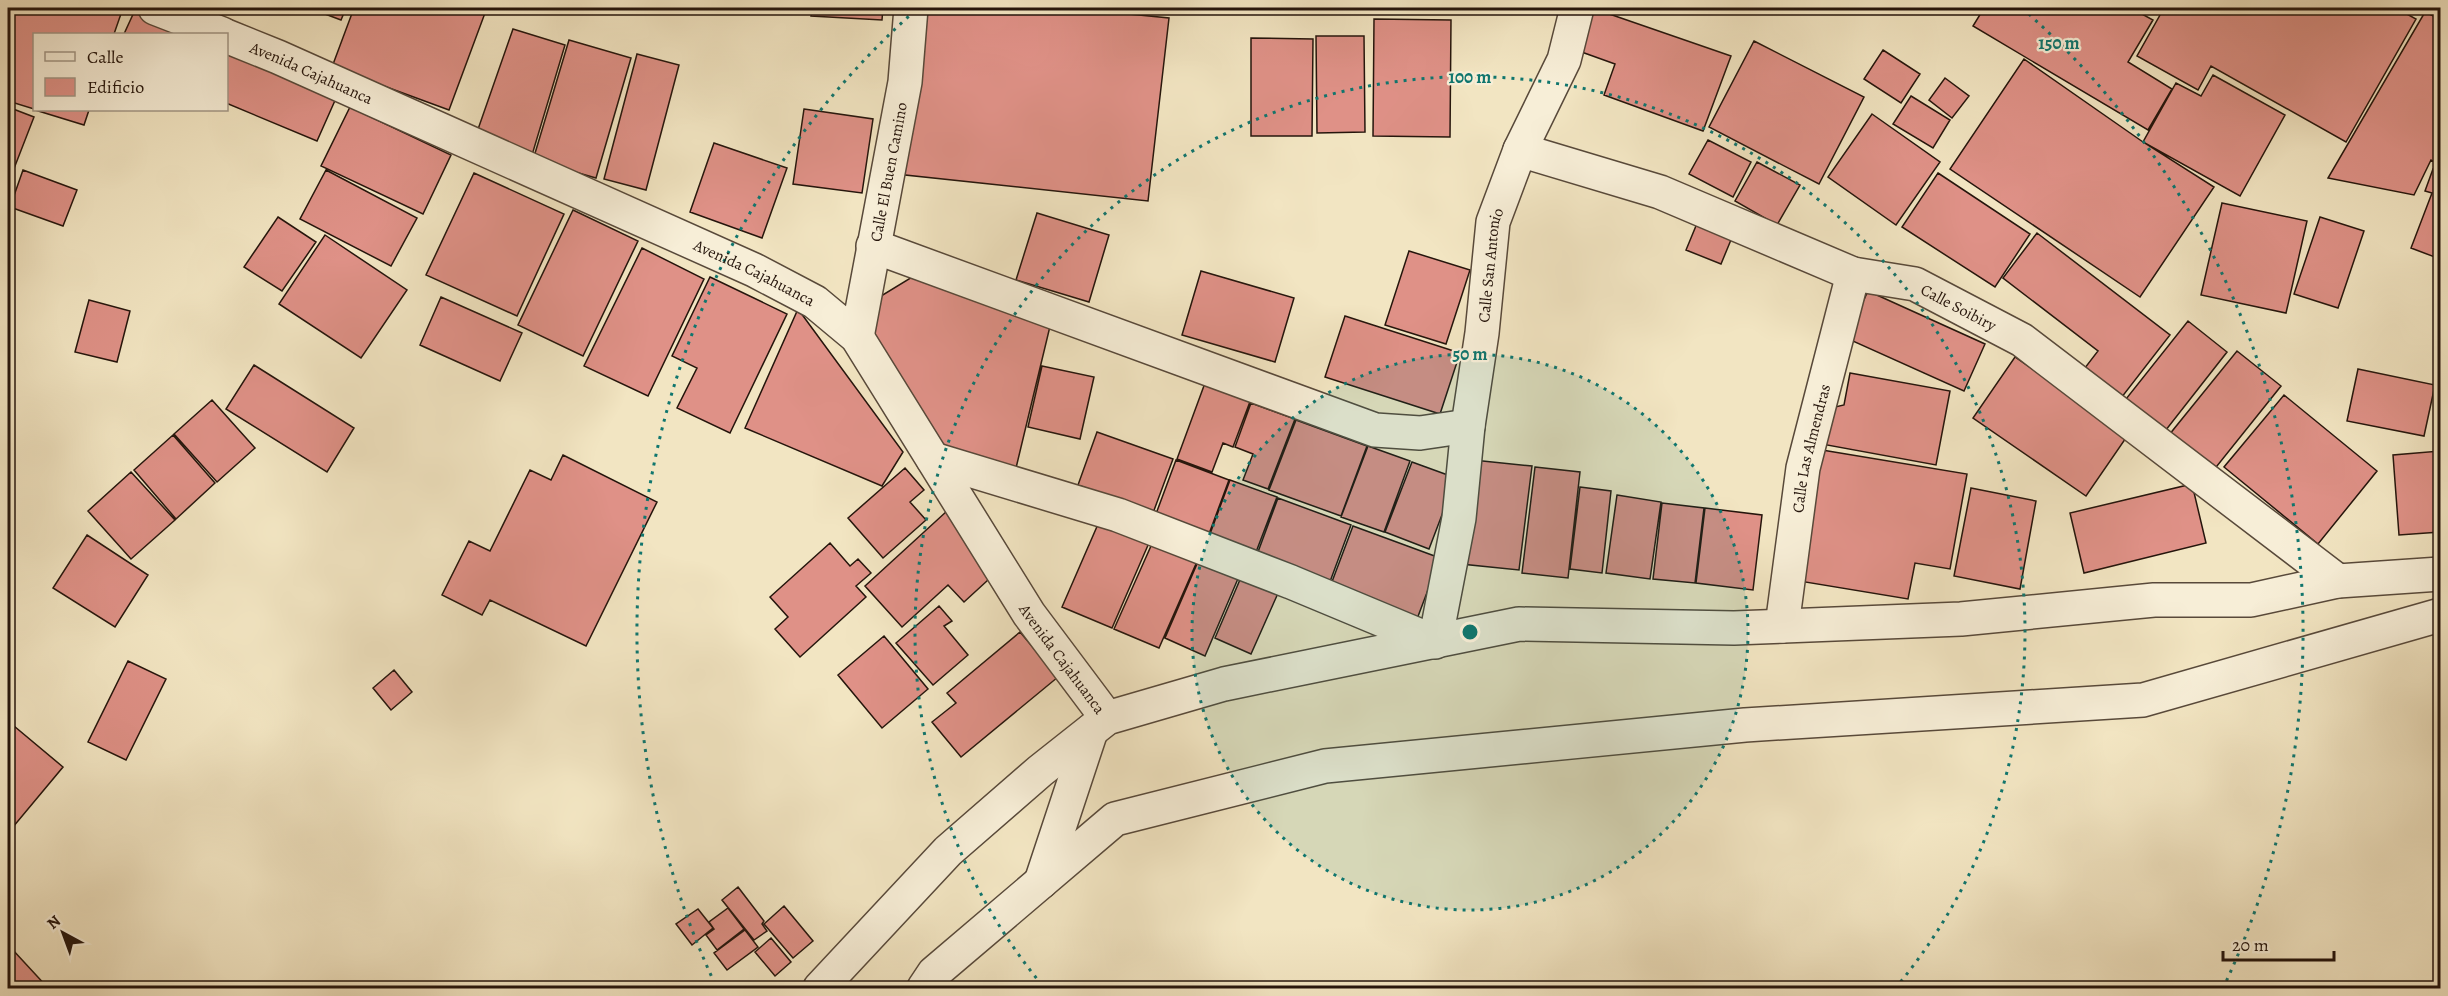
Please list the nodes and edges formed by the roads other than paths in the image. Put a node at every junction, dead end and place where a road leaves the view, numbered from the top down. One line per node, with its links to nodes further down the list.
1 (155, 8): 4 (street)
2 (911, 8): 7 (street, Calle El Buen Camino)
3 (1577, 8): 6 (street, Calle San Antonio)
4 (219, 33)
5 (228, 37): 9 (street, Avenida Cajahuanca)
6 (1520, 150): 8 (street, Calle Soibiry); 10 (street, Calle San Antonio)
7 (873, 246): 9 (street, Calle El Buen Camino); 10 (street)
8 (1853, 274): 13 (street, Calle Soibiry); 15 (street, Calle Las Almendras)
9 (857, 337): 11 (street, Avenida Cajahuanca)
10 (1468, 426): 16 (street, Calle San Antonio)
11 (933, 459): 16 (street); 17 (street, Avenida Cajahuanca)
12 (2440, 574): 13 (street)
13 (2338, 582): 15 (street)
14 (2440, 615): 18 (street)
15 (1782, 626): 16 (street)
16 (1435, 642): 17 (street)
17 (1099, 725): 18 (street); 19 (street)
18 (1041, 882): 20 (street)
19 (820, 988)
20 (924, 988)

